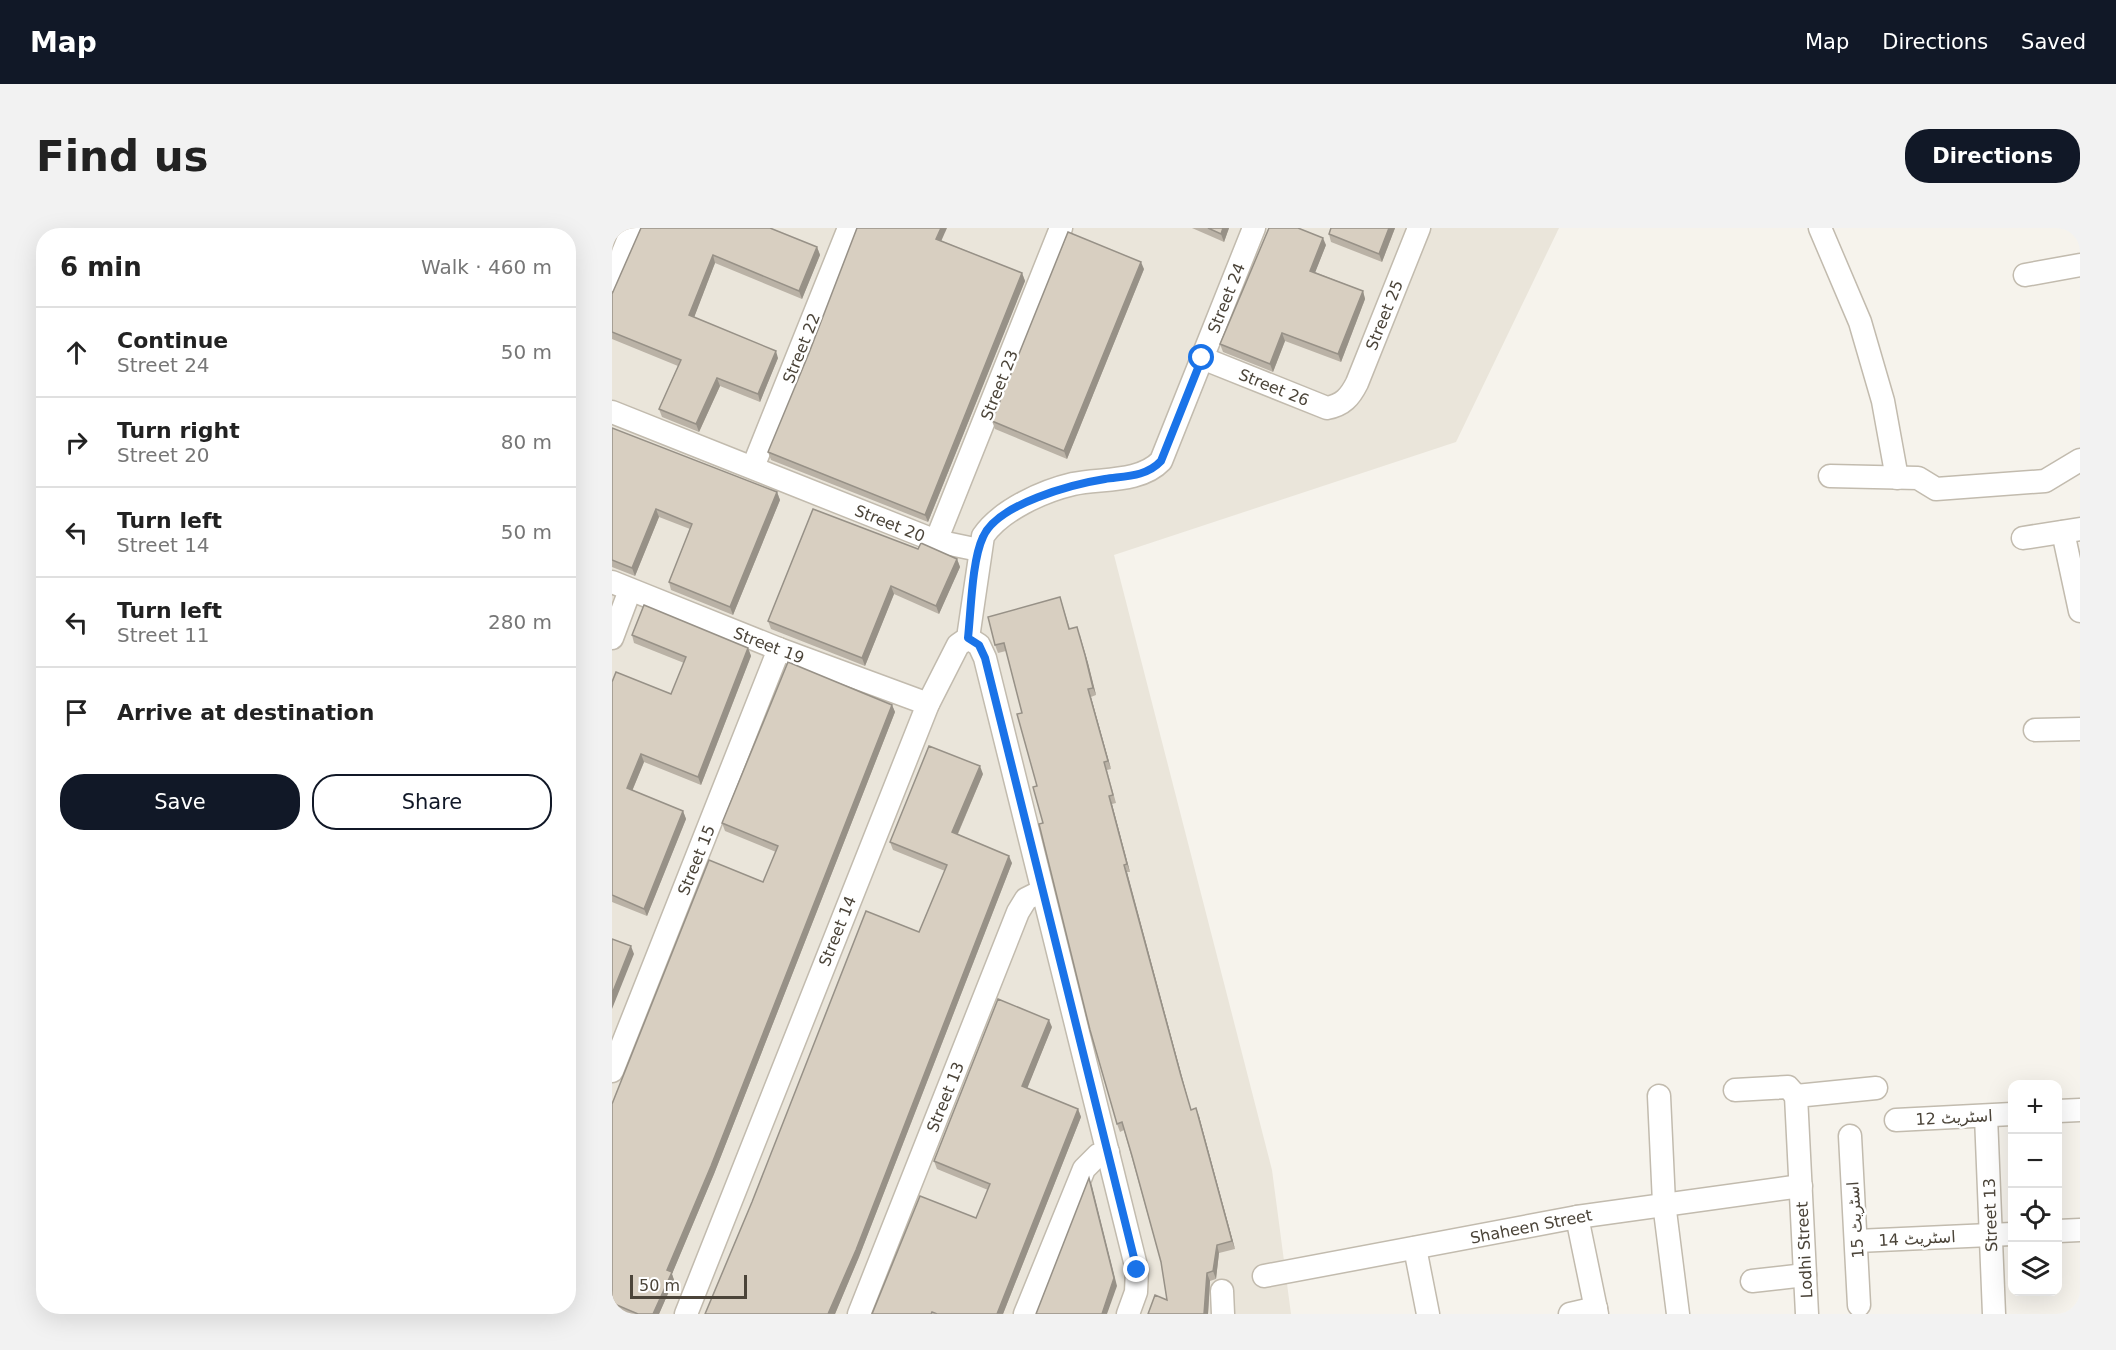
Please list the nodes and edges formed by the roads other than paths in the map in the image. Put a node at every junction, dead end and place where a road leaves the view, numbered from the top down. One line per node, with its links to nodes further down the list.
1 (633, 228): 9 (street)
2 (849, 228): 14 (street, Street 22)
3 (1061, 228): 19 (street, Street 23)
4 (1254, 228): 10 (street, Street 24)
5 (1419, 228): 11 (street, Street 25)
6 (1820, 228): 16 (street)
7 (2080, 265): 8 (street)
8 (2025, 275)
9 (612, 280)
10 (1202, 358): 11 (street, Street 26); 20 (street, Street 24)
11 (1346, 400)
12 (612, 412): 14 (street, Street 20)
13 (2080, 460): 16 (street)
14 (753, 467): 19 (street, Street 20)
15 (1830, 476): 16 (street)
16 (1897, 478)
17 (2071, 530): 18 (street); 22 (street)
18 (2023, 538)
19 (936, 541): 20 (street, Street 20)
20 (979, 550): 24 (street)
21 (621, 586): 23 (street); 25 (street, Street 19)
22 (2080, 611)
23 (612, 638)
24 (968, 638): 26 (street, Street 14); 29 (street)
25 (779, 649): 26 (street, Street 19); 30 (street, Street 15)
26 (928, 704): 56 (street, Street 14)
27 (2080, 729): 28 (street)
28 (2035, 730)
29 (1042, 891): 41 (street); 57 (street, Street 13)
30 (612, 1071)
31 (1876, 1088): 34 (street)
32 (1734, 1090): 34 (street)
33 (1659, 1096): 43 (street)
34 (1796, 1096): 42 (street, Lodhi Street)
35 (2080, 1110): 36 (street)
36 (2062, 1111)
37 (2008, 1114): 38 (street, اسٹریٹ 12)
38 (1986, 1116): 39 (street, اسٹریٹ 12); 47 (street, Street 13)
39 (1896, 1120)
40 (1850, 1136): 48 (street, اسٹریٹ 15)
41 (1108, 1152): 58 (street); 59 (street)
42 (1801, 1186): 43 (street, Shaheen Street); 50 (street, Lodhi Street)
43 (1664, 1203): 44 (street, Shaheen Street); 63 (street)
44 (1577, 1217): 49 (street, Shaheen Street); 55 (street)
45 (2080, 1230): 46 (street)
46 (2062, 1231)
47 (2002, 1234): 48 (street, اسٹریٹ 14); 65 (street, Street 13)
48 (1857, 1240): 54 (street, اسٹریٹ 15)
49 (1415, 1248): 51 (street, Shaheen Street); 61 (street)
50 (1805, 1275): 52 (street); 64 (street, Lodhi Street)
51 (1264, 1276)
52 (1752, 1281)
53 (1222, 1291): 60 (street)
54 (1859, 1305)
55 (1597, 1311): 62 (street)
56 (686, 1314)
57 (859, 1314)
58 (1024, 1314)
59 (1128, 1314)
60 (1223, 1314)
61 (1428, 1314)
62 (1570, 1314)
63 (1678, 1314)
64 (1807, 1314)
65 (1994, 1314)

